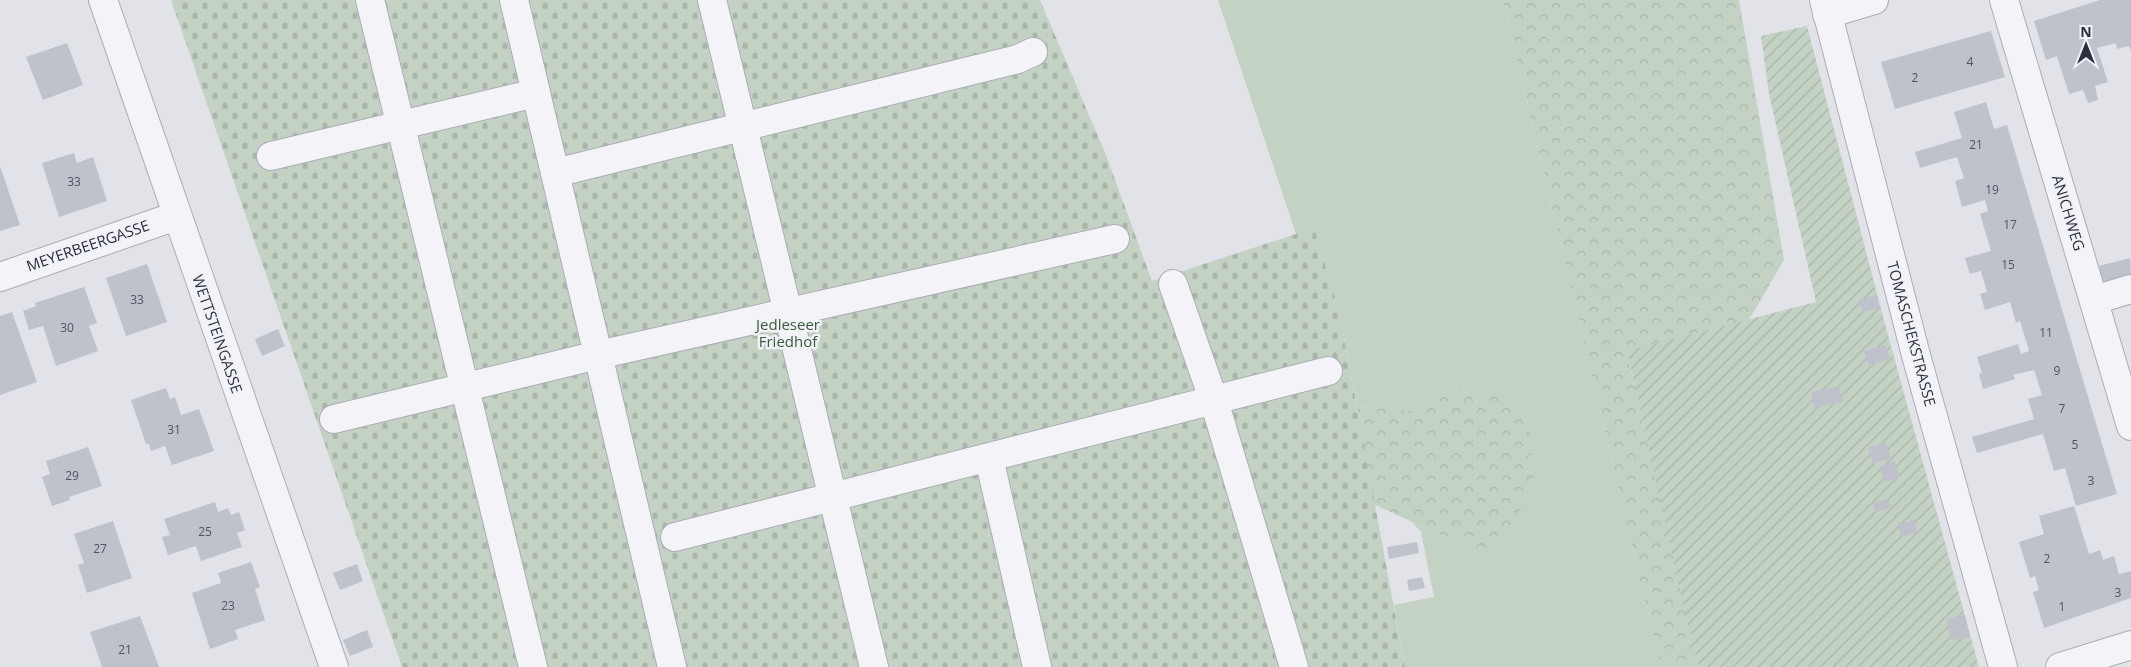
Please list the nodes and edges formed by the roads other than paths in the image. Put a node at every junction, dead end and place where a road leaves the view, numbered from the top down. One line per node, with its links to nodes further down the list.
1 (103, 0): 14 (street, WETTSTEINGASSE)
2 (370, 0): 10 (street)
3 (514, 0): 9 (street)
4 (712, 0): 11 (street)
5 (1874, 0): 7 (street)
6 (2004, 0): 19 (street, ANICHWEG)
7 (1825, 7): 37 (street, TOMASCHEKSTRASSE)
8 (1033, 52): 11 (street)
9 (536, 93): 10 (street); 13 (street)
10 (401, 125): 12 (street); 23 (street)
11 (743, 127): 13 (street); 20 (street)
12 (271, 156)
13 (555, 173): 21 (street)
14 (176, 216): 16 (street, MEYERBEERGASSE); 31 (street, WETTSTEINGASSE)
15 (1114, 239): 20 (street)
16 (0, 277)
17 (1173, 284): 24 (street)
18 (2131, 289): 19 (street)
19 (2094, 300): 26 (street, ANICHWEG)
20 (788, 313): 21 (street); 28 (street)
21 (598, 355): 23 (street); 33 (street)
22 (1328, 371): 24 (street)
23 (465, 387): 25 (street); 32 (street)
24 (1214, 401): 27 (street); 36 (street)
25 (334, 419)
26 (2131, 426)
27 (989, 458): 28 (street); 35 (street)
28 (833, 497): 29 (street); 34 (street)
29 (675, 537)
30 (2131, 645): 38 (street)
31 (334, 667)
32 (533, 667)
33 (672, 667)
34 (874, 667)
35 (1037, 667)
36 (1294, 667)
37 (2003, 667)
38 (2060, 667)

